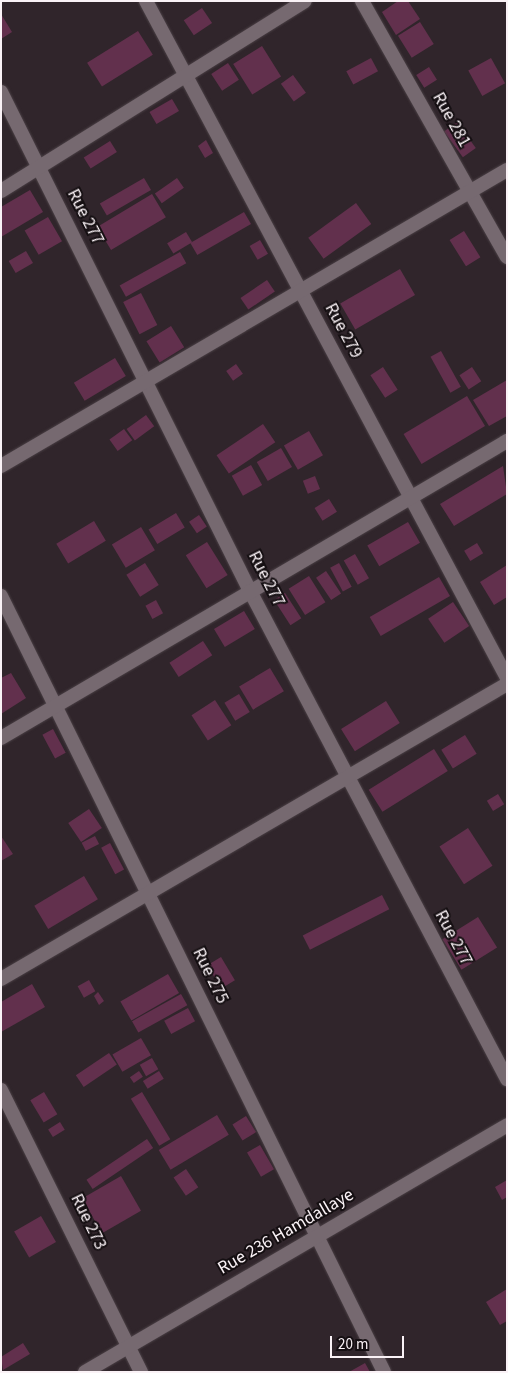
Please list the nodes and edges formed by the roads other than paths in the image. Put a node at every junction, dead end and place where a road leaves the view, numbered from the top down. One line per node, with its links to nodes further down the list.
1 (146, 1): 4 (street, Rue 279)
2 (306, 1): 4 (street)
3 (362, 1): 9 (street, Rue 281)
4 (186, 76): 6 (street); 11 (street, Rue 279)
5 (1, 92): 6 (street, Rue 277)
6 (39, 168): 8 (street); 12 (street, Rue 277)
7 (507, 170): 9 (street)
8 (1, 191)
9 (470, 191): 10 (street, Rue 281); 11 (street)
10 (507, 257)
11 (300, 291): 12 (street); 15 (street, Rue 279)
12 (145, 381): 14 (street); 16 (street, Rue 277)
13 (507, 441): 15 (street)
14 (1, 466)
15 (410, 498): 16 (street); 18 (street, Rue 279)
16 (250, 591): 20 (street); 22 (street, Rue 277)
17 (1, 596): 20 (street, Rue 275)
18 (507, 678)
19 (507, 684): 22 (street)
20 (56, 705): 21 (street); 23 (street, Rue 275)
21 (1, 738)
22 (347, 777): 23 (street); 25 (street, Rue 277)
23 (148, 893): 24 (street); 28 (street, Rue 275)
24 (1, 979)
25 (507, 1078)
26 (1, 1090): 29 (street, Rue 273)
27 (507, 1125): 28 (street, Rue 236 Hamdallaye)
28 (317, 1236): 29 (street, Rue 236 Hamdallaye); 32 (street, Rue 275)
29 (129, 1346): 30 (street, Rue 236 Hamdallaye); 31 (street, Rue 273)
30 (85, 1372)
31 (142, 1372)
32 (384, 1372)

